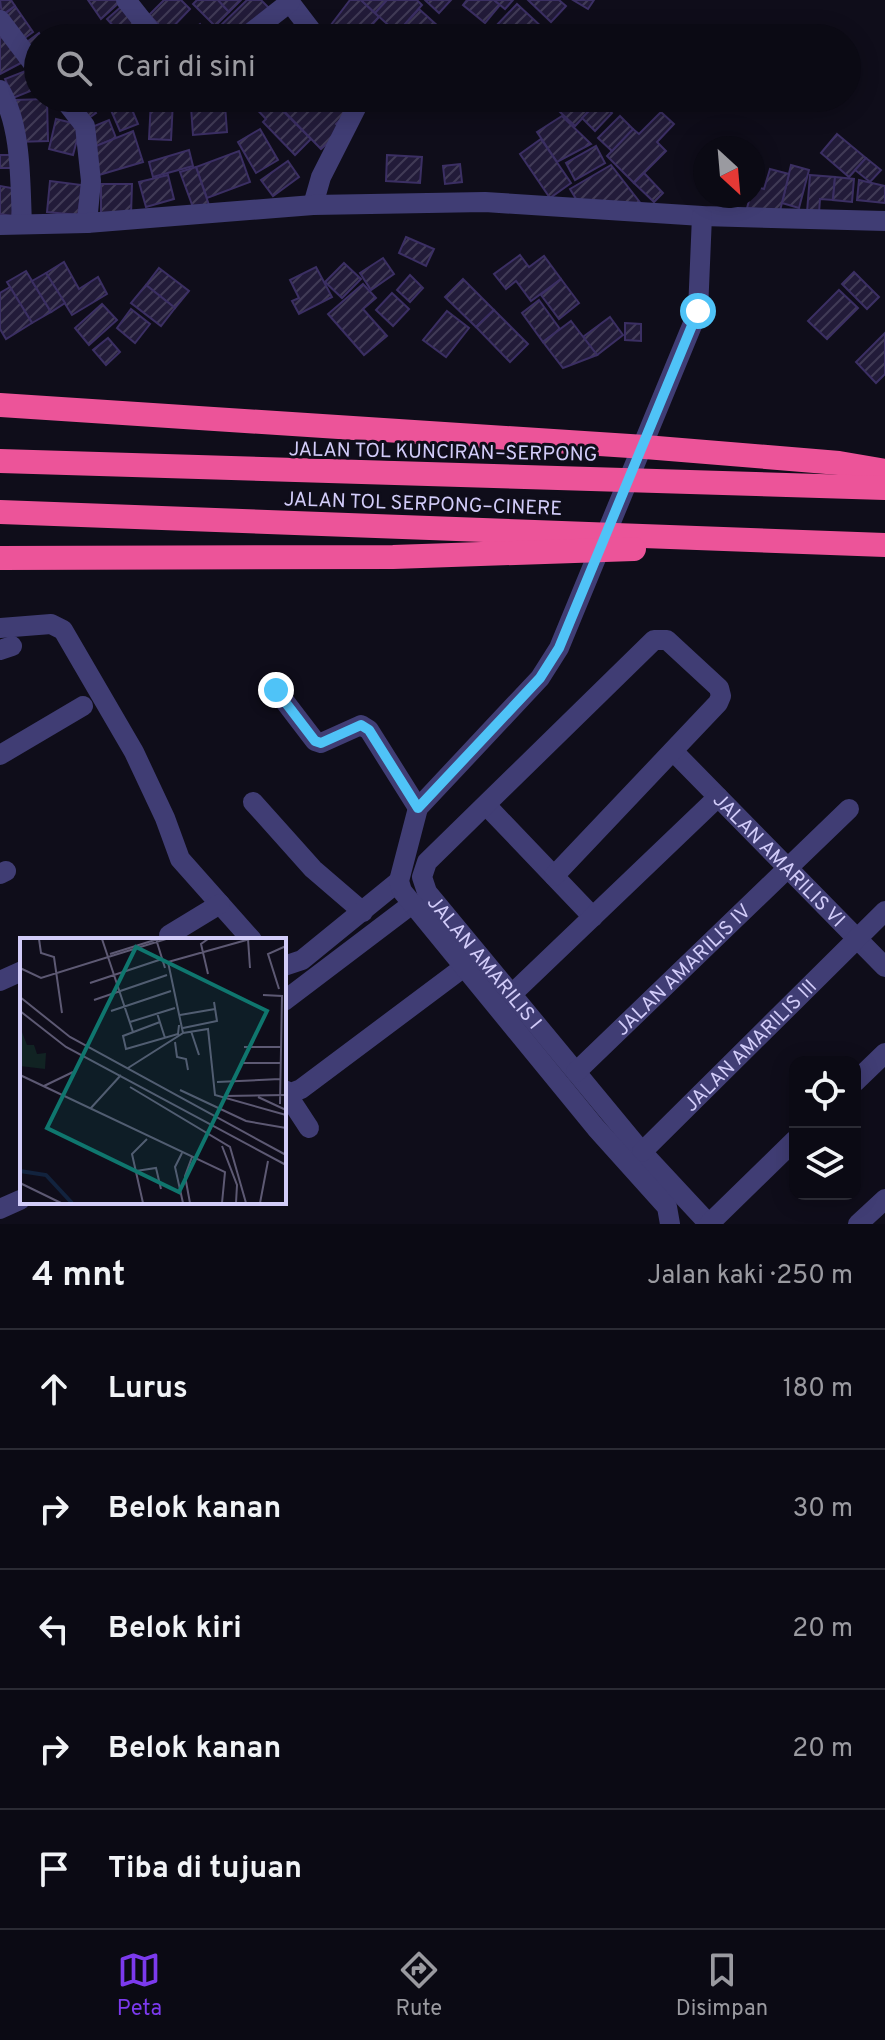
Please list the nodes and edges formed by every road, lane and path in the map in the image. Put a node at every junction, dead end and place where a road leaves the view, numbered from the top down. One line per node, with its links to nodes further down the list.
1 (126, 0): 4 (street)
2 (289, 1): 5 (street); 6 (street)
3 (0, 20): 7 (street)
4 (145, 24)
5 (261, 24)
6 (306, 24)
7 (24, 52)
8 (0, 90): 15 (street)
9 (74, 112): 14 (street)
10 (354, 112): 11 (street)
11 (313, 205): 12 (street); 14 (street)
12 (702, 216): 13 (street); 33 (street)
13 (885, 221)
14 (87, 223): 15 (street)
15 (22, 224): 16 (street)
16 (0, 225)
17 (0, 405): 19 (highway)
18 (0, 461): 20 (highway, JALAN TOL KUNCIRAN–SERPONG)
19 (885, 471)
20 (885, 488)
21 (0, 512): 22 (highway, JALAN TOL SERPONG–CINERE)
22 (844, 542): 23 (highway); 24 (highway)
23 (885, 545)
24 (0, 558)
25 (0, 628): 38 (street)
26 (276, 690): 33 (street)
27 (83, 706): 29 (street)
28 (673, 751): 30 (street, JALAN AMARILIS VI); 32 (street, JALAN AMARILIS I); 36 (street)
29 (0, 755)
30 (718, 797): 35 (street, JALAN AMARILIS VI); 42 (street)
31 (253, 802): 41 (street)
32 (486, 805): 36 (street); 51 (street, JALAN AMARILIS I)
33 (418, 808): 37 (street)
34 (849, 809): 35 (street, JALAN AMARILIS IV)
35 (788, 868): 45 (street, JALAN AMARILIS VI); 54 (street, JALAN AMARILIS IV)
36 (554, 876): 42 (street)
37 (399, 881): 39 (street); 41 (street)
38 (220, 904): 43 (street); 44 (street)
39 (412, 904): 47 (street); 52 (street)
40 (885, 911): 45 (street, JALAN AMARILIS III)
41 (363, 912): 46 (street)
42 (593, 917): 51 (street)
43 (169, 935)
44 (250, 938)
45 (857, 939): 48 (street, JALAN AMARILIS VI); 59 (street, JALAN AMARILIS III)
46 (286, 965)
47 (464, 967): 56 (street); 63 (street)
48 (885, 967)
49 (20, 972): 50 (street)
50 (0, 981)
51 (512, 994): 54 (street, JALAN AMARILIS I)
52 (286, 999)
53 (885, 1053): 55 (street)
54 (576, 1072): 59 (street, JALAN AMARILIS I)
55 (861, 1076)
56 (288, 1091): 57 (street)
57 (309, 1128)
58 (789, 1146): 64 (street)
59 (642, 1152): 64 (street, JALAN AMARILIS I)
60 (885, 1199): 65 (street)
61 (20, 1200): 62 (street)
62 (0, 1209)
63 (670, 1224)
64 (709, 1224)
65 (858, 1224)

